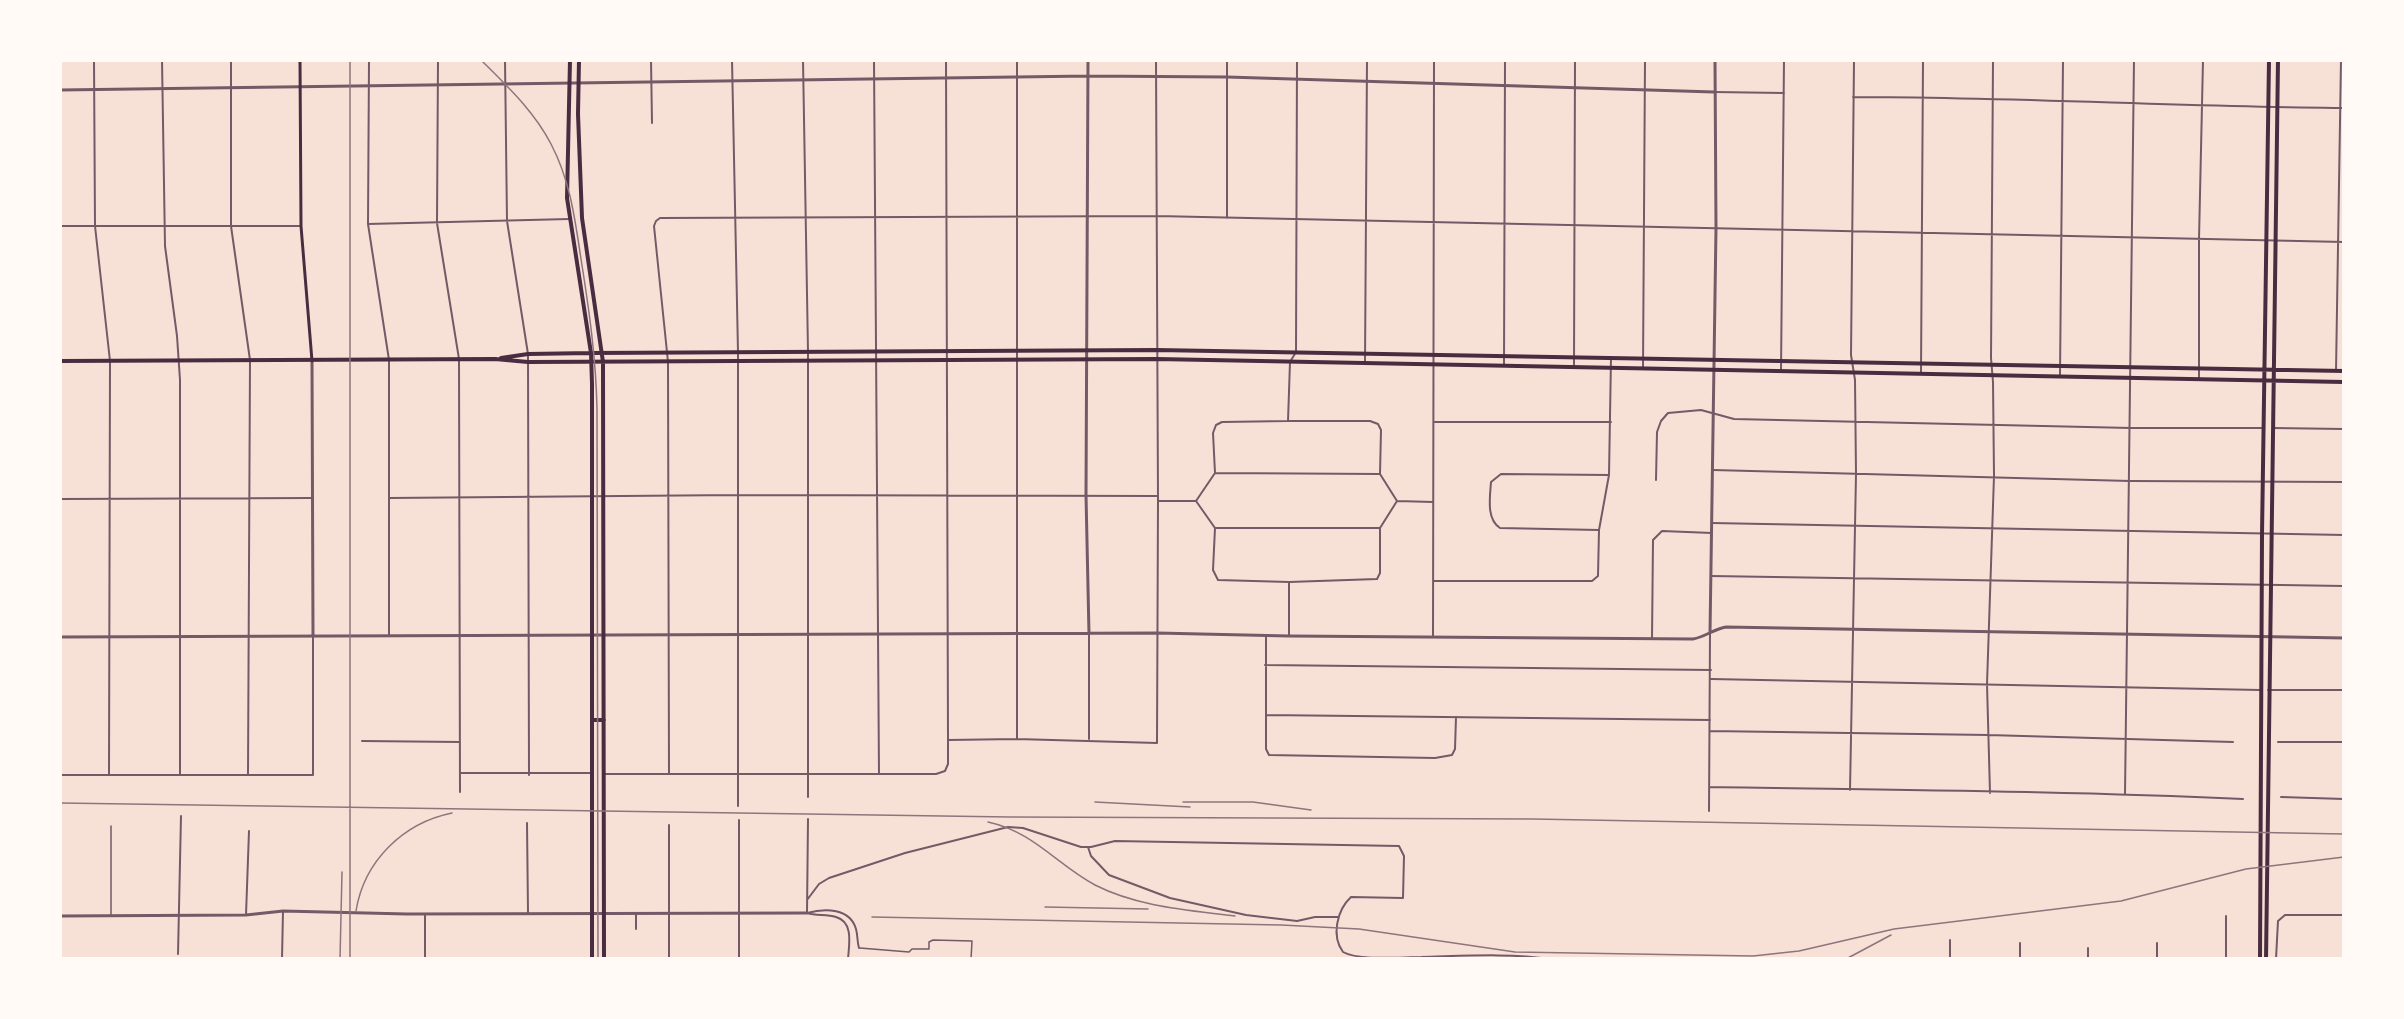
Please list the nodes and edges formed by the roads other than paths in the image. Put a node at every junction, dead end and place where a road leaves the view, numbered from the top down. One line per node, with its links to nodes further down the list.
1 (94, 60): 59 (street)
2 (162, 60): 56 (street)
3 (231, 60): 57 (street)
4 (300, 60): 55 (main road)
5 (369, 60): 53 (street)
6 (438, 60): 49 (street)
7 (505, 60): 50 (street)
8 (570, 60): 47 (main road)
9 (579, 60): 45 (main road)
10 (651, 60): 46 (street)
11 (732, 60): 43 (street)
12 (803, 60): 42 (street)
13 (874, 60): 41 (street)
14 (946, 60): 37 (street)
15 (1017, 60): 38 (street)
16 (1089, 60): 36 (street)
17 (1156, 60): 39 (street)
18 (1227, 60): 40 (street)
19 (1297, 60): 44 (street)
20 (1366, 60): 48 (street)
21 (1434, 60): 51 (street)
22 (1505, 60): 52 (street)
23 (1575, 60): 54 (street)
24 (1645, 60): 60 (street)
25 (1715, 60): 61 (street)
26 (1784, 60): 62 (street)
27 (1854, 60): 63 (street)
28 (1923, 60): 64 (street)
29 (1993, 60): 65 (street)
30 (2063, 60): 66 (street)
31 (2134, 60): 67 (street)
32 (2203, 60): 68 (street)
33 (2269, 60): 69 (main road)
34 (2278, 60): 70 (main road)
35 (2341, 60): 71 (street)
36 (1089, 76): 38 (street); 39 (street); 74 (street)
37 (946, 77): 38 (street); 41 (street); 77 (street)
38 (1017, 77): 80 (street)
39 (1155, 77): 40 (street); 78 (street)
40 (1227, 77): 44 (street); 81 (street)
41 (874, 78): 42 (street); 76 (street)
42 (803, 79): 43 (street); 75 (street)
43 (732, 80): 46 (street); 79 (street)
44 (1297, 80): 48 (street); 83 (street)
45 (579, 81): 46 (street); 47 (street); 118 (main road)
46 (651, 81): 73 (street)
47 (570, 82): 50 (street); 82 (main road)
48 (1367, 83): 51 (street); 85 (street)
49 (438, 84): 50 (street); 53 (street); 88 (street)
50 (505, 84): 84 (street)
51 (1434, 84): 52 (street); 86 (street)
52 (1504, 85): 54 (street); 87 (street)
53 (369, 86): 55 (street); 89 (street)
54 (1575, 87): 60 (street); 90 (street)
55 (300, 88): 57 (street); 95 (main road)
56 (162, 89): 57 (street); 59 (street); 93 (street)
57 (231, 89): 94 (street)
58 (60, 90): 59 (street)
59 (94, 90): 92 (street)
60 (1644, 90): 61 (street); 96 (street)
61 (1714, 92): 62 (street); 97 (street)
62 (1784, 93): 98 (street)
63 (1853, 97): 64 (street); 99 (street)
64 (1923, 97): 65 (street); 100 (street)
65 (1992, 99): 66 (street); 101 (street)
66 (2063, 102): 67 (street); 102 (street)
67 (2133, 103): 68 (street); 103 (street)
68 (2202, 105): 69 (street); 104 (street)
69 (2268, 107): 70 (street); 105 (main road)
70 (2276, 108): 71 (street); 106 (main road)
71 (2339, 108): 72 (street); 107 (street)
72 (2344, 108)
73 (652, 123)
74 (1088, 215): 78 (street); 80 (street); 109 (street)
75 (806, 216): 76 (street); 79 (street); 115 (street)
76 (876, 216): 77 (street); 111 (street)
77 (946, 216): 80 (street); 112 (street)
78 (1157, 216): 81 (street); 110 (street)
79 (736, 217): 114 (street); 119 (street)
80 (1018, 217): 113 (street)
81 (1227, 218): 83 (street)
82 (570, 219): 84 (street); 117 (main road)
83 (1297, 220): 85 (street); 116 (street)
84 (507, 221): 88 (street); 121 (street)
85 (1365, 221): 86 (street); 120 (street)
86 (1434, 222): 87 (street); 122 (street)
87 (1504, 222): 90 (street); 123 (street)
88 (437, 223): 89 (street); 126 (street)
89 (368, 224): 131 (street)
90 (1574, 225): 96 (street); 124 (street)
91 (60, 226): 92 (street)
92 (95, 226): 93 (street); 136 (street)
93 (164, 226): 94 (street); 137 (street)
94 (231, 226): 95 (street); 130 (street)
95 (301, 226): 138 (main road)
96 (1645, 227): 97 (street); 129 (street)
97 (1716, 228): 98 (street); 141 (street)
98 (1783, 230): 99 (street); 148 (street)
99 (1853, 231): 100 (street); 150 (street)
100 (1922, 234): 101 (street); 151 (street)
101 (1993, 235): 102 (street); 153 (street)
102 (2062, 235): 103 (street); 156 (street)
103 (2131, 237): 104 (street); 159 (street)
104 (2199, 239): 105 (street); 160 (street)
105 (2268, 241): 106 (street); 162 (main road)
106 (2275, 242): 107 (street); 163 (main road)
107 (2338, 242): 108 (street); 165 (street)
108 (2344, 242)
109 (1087, 350): 110 (main road); 113 (main road); 134 (street)
110 (1157, 350): 116 (main road); 128 (street)
111 (878, 351): 112 (main road); 115 (main road); 140 (street)
112 (948, 351): 113 (main road); 132 (street)
113 (1017, 351): 133 (street)
114 (738, 352): 115 (main road); 119 (main road); 146 (street)
115 (808, 352): 139 (street)
116 (1296, 352): 120 (main road); 147 (street)
117 (591, 353): 118 (main road); 121 (main road); 143 (main road)
118 (603, 353): 119 (main road); 144 (main road)
119 (668, 353): 145 (street)
120 (1365, 353): 122 (main road); 149 (street)
121 (528, 354): 127 (main road); 142 (street)
122 (1434, 355): 123 (main road); 152 (street)
123 (1504, 356): 124 (main road); 154 (street)
124 (1574, 358): 125 (main road); 155 (street)
125 (1611, 358): 129 (main road); 157 (street)
126 (459, 359): 127 (main road); 131 (main road); 211 (street)
127 (495, 359): 142 (main road)
128 (1157, 359): 134 (main road); 147 (main road); 204 (street)
129 (1643, 359): 141 (main road); 158 (street)
130 (250, 360): 137 (main road); 138 (main road); 208 (street)
131 (389, 360): 138 (main road); 210 (street)
132 (948, 360): 133 (main road); 140 (main road); 199 (street)
133 (1017, 360): 134 (main road); 200 (street)
134 (1087, 360): 201 (street)
135 (60, 361): 136 (main road)
136 (110, 361): 137 (main road); 214 (street)
137 (179, 361): 207 (street)
138 (312, 361): 209 (street)
139 (808, 361): 140 (main road); 146 (main road); 203 (street)
140 (878, 361): 198 (street)
141 (1713, 361): 148 (main road); 161 (street)
142 (528, 362): 143 (main road); 212 (street)
143 (591, 362): 144 (main road); 205 (main road)
144 (603, 362): 145 (main road); 206 (main road)
145 (668, 362): 146 (main road); 202 (street)
146 (738, 362): 197 (street)
147 (1290, 362): 149 (main road); 177 (street)
148 (1781, 362): 150 (main road); 164 (street)
149 (1365, 363): 152 (main road)
150 (1852, 363): 151 (main road); 167 (street)
151 (1921, 364): 153 (main road); 168 (street)
152 (1434, 365): 154 (main road); 178 (street)
153 (1992, 365): 156 (main road); 169 (street)
154 (1504, 366): 155 (main road)
155 (1574, 367): 157 (main road)
156 (2060, 367): 159 (main road); 170 (street)
157 (1611, 368): 158 (main road); 179 (street)
158 (1643, 368): 161 (main road)
159 (2130, 368): 160 (main road); 171 (street)
160 (2200, 368): 162 (main road); 172 (street)
161 (1713, 369): 164 (main road); 176 (street)
162 (2265, 370): 163 (main road); 173 (main road)
163 (2273, 370): 165 (main road); 174 (main road)
164 (1781, 371): 167 (main road)
165 (2336, 371): 166 (main road)
166 (2344, 371)
167 (1854, 373): 168 (main road); 180 (street)
168 (1921, 374): 169 (main road)
169 (1993, 375): 170 (main road); 181 (street)
170 (2060, 376): 171 (main road)
171 (2130, 378): 172 (main road); 182 (street)
172 (2199, 380): 173 (main road)
173 (2265, 381): 174 (main road); 183 (main road)
174 (2273, 381): 175 (main road); 184 (main road)
175 (2344, 382)
176 (1713, 415): 180 (street); 186 (street); 192 (street)
177 (1288, 421): 187 (street); 188 (street)
178 (1434, 422): 179 (street); 218 (street)
179 (1611, 422): 190 (street)
180 (1856, 422): 181 (street); 189 (street)
181 (1993, 424): 182 (street); 191 (street)
182 (2131, 428): 183 (street); 193 (street)
183 (2264, 428): 194 (main road)
184 (2272, 428): 185 (street); 195 (main road)
185 (2344, 429)
186 (1713, 470): 189 (street); 219 (street)
187 (1215, 473): 188 (street); 216 (street)
188 (1380, 474): 217 (street)
189 (1856, 474): 191 (street); 220 (street)
190 (1609, 475): 224 (street); 224 (street)
191 (1994, 476): 193 (street); 221 (street)
192 (1656, 480)
193 (2130, 481): 194 (street); 225 (street)
194 (2264, 481): 195 (street); 227 (main road)
195 (2273, 481): 196 (street); 228 (main road)
196 (2344, 482)
197 (738, 495): 202 (street); 203 (street); 244 (street)
198 (877, 495): 199 (street); 203 (street); 252 (street)
199 (947, 495): 200 (street); 253 (street)
200 (1018, 495): 201 (street); 245 (street)
201 (1086, 495): 204 (street); 246 (street)
202 (669, 496): 206 (street); 258 (street)
203 (807, 496): 251 (street)
204 (1157, 496): 215 (street)
205 (592, 497): 206 (street); 212 (street); 249 (main road)
206 (604, 497): 250 (main road)
207 (180, 498): 208 (street); 214 (street); 255 (street)
208 (249, 498): 209 (street); 256 (street)
209 (313, 498): 247 (street)
210 (389, 498): 211 (street); 257 (street)
211 (460, 498): 212 (street); 248 (street)
212 (530, 498): 243 (street)
213 (60, 499): 214 (street)
214 (110, 499): 264 (street)
215 (1158, 501): 216 (street); 241 (street)
216 (1196, 501): 222 (street)
217 (1397, 501): 218 (street); 223 (street)
218 (1434, 502): 233 (street)
219 (1712, 523): 220 (street); 226 (street)
220 (1854, 526): 221 (street); 231 (street)
221 (1993, 527): 225 (street); 232 (street)
222 (1215, 528): 223 (street); 234 (street)
223 (1380, 528): 234 (street)
224 (1599, 530): 233 (street)
225 (2129, 531): 227 (street); 235 (street)
226 (1712, 533): 230 (street); 267 (street)
227 (2262, 534): 228 (street); 236 (main road)
228 (2271, 534): 229 (street); 237 (main road)
229 (2344, 535)
230 (1711, 576): 231 (street); 242 (street)
231 (1854, 578): 232 (street); 239 (street)
232 (1992, 580): 235 (street); 240 (street)
233 (1434, 581): 265 (street)
234 (1289, 582): 260 (street)
235 (2128, 583): 236 (street); 254 (street)
236 (2262, 585): 237 (street); 261 (main road)
237 (2270, 585): 238 (street); 263 (main road)
238 (2344, 586)
239 (1852, 630): 240 (street); 242 (street); 271 (street)
240 (1990, 631): 254 (street); 272 (street)
241 (1157, 633): 246 (street); 259 (street); 288 (street)
242 (1710, 633): 267 (street); 269 (street)
243 (528, 634): 248 (street); 249 (street); 299 (street)
244 (738, 634): 251 (street); 258 (street); 296 (street)
245 (1018, 634): 246 (street); 253 (street); 285 (street)
246 (1089, 634): 288 (street)
247 (313, 635): 256 (street); 257 (street); 298 (street)
248 (460, 635): 257 (street); 290 (street)
249 (592, 635): 250 (street); 279 (main road)
250 (604, 635): 258 (street); 280 (main road)
251 (808, 635): 252 (street); 302 (street)
252 (877, 635): 253 (street); 305 (street)
253 (947, 635): 287 (street)
254 (2127, 635): 261 (street); 273 (street)
255 (179, 636): 256 (street); 264 (street); 297 (street)
256 (250, 636): 298 (street)
257 (389, 636)
258 (668, 636): 301 (street)
259 (1266, 636): 260 (street); 268 (street)
260 (1289, 636): 265 (street)
261 (2261, 636): 263 (street); 274 (main road)
262 (60, 637): 264 (street)
263 (2270, 637): 266 (street); 275 (main road)
264 (111, 638): 304 (street)
265 (1433, 638): 267 (street)
266 (2344, 638)
267 (1652, 639)
268 (1265, 666): 269 (street); 277 (street)
269 (1711, 670): 270 (street)
270 (1711, 679): 271 (street); 281 (street)
271 (1851, 681): 272 (street); 283 (street)
272 (1988, 684): 273 (street); 284 (street)
273 (2126, 687): 274 (street); 286 (street)
274 (2261, 690): 363 (main road)
275 (2268, 690): 276 (street); 364 (main road)
276 (2344, 690)
277 (1266, 715): 278 (street); 278 (street)
278 (1456, 717): 281 (street)
279 (592, 720): 280 (main road); 295 (main road)
280 (604, 720): 300 (main road)
281 (1710, 720): 282 (street)
282 (1710, 731): 283 (street); 306 (street)
283 (1851, 734): 284 (street); 307 (street)
284 (1988, 735): 286 (street); 309 (street)
285 (1017, 739): 287 (street); 288 (street)
286 (2126, 739): 291 (street); 310 (street)
287 (948, 740): 305 (street)
288 (1089, 740)
289 (362, 741): 290 (street)
290 (460, 742): 294 (street)
291 (2233, 742)
292 (2278, 742): 293 (street)
293 (2344, 742)
294 (460, 773): 299 (street); 308 (street)
295 (592, 773): 299 (street); 332 (main road)
296 (738, 773): 301 (street); 302 (street); 315 (street)
297 (180, 774): 298 (street); 304 (street)
298 (248, 774)
299 (529, 774)
300 (604, 774): 301 (street); 333 (main road)
301 (669, 774)
302 (808, 774): 305 (street); 311 (street)
303 (60, 775): 304 (street)
304 (109, 775)
305 (879, 775)
306 (1710, 787): 307 (street); 316 (street)
307 (1850, 789): 309 (street)
308 (460, 792)
309 (1990, 793): 310 (street)
310 (2125, 794): 313 (street)
311 (808, 797)
312 (2282, 797): 314 (street)
313 (2243, 799)
314 (2344, 799)
315 (738, 806)
316 (1709, 812)
317 (181, 816): 336 (street)
318 (739, 819): 328 (street)
319 (808, 819): 325 (street)
320 (527, 823): 331 (street)
321 (669, 825): 327 (street)
322 (111, 826): 335 (lane)
323 (249, 831): 337 (street)
324 (1088, 847): 325 (street); 341 (street); 341 (street)
325 (807, 900): 329 (street)
326 (283, 911): 330 (street); 337 (street); 349 (street)
327 (669, 913): 328 (street); 334 (street); 353 (street)
328 (740, 913): 329 (street); 354 (street)
329 (807, 913): 346 (street); 355 (street)
330 (425, 914): 331 (street); 350 (street)
331 (528, 914): 332 (street)
332 (592, 914): 333 (street); 351 (main road)
333 (604, 914): 334 (street); 352 (main road)
334 (636, 914): 342 (street)
335 (111, 915): 336 (street); 339 (street)
336 (179, 915): 337 (street); 348 (street)
337 (246, 915)
338 (2344, 915): 365 (street)
339 (60, 916)
340 (2226, 916): 362 (street)
341 (1339, 917): 357 (street)
342 (636, 929)
343 (1950, 940): 358 (street)
344 (2020, 943): 359 (street)
345 (2157, 943): 361 (street)
346 (860, 948): 356 (lane)
347 (2088, 948): 360 (street)
348 (178, 954)
349 (282, 959)
350 (425, 959)
351 (592, 959)
352 (604, 959)
353 (669, 959)
354 (740, 959)
355 (848, 959)
356 (971, 959)
357 (1551, 959)
358 (1950, 959)
359 (2020, 959)
360 (2088, 959)
361 (2157, 959)
362 (2226, 959)
363 (2260, 959)
364 (2266, 959)
365 (2276, 959)

